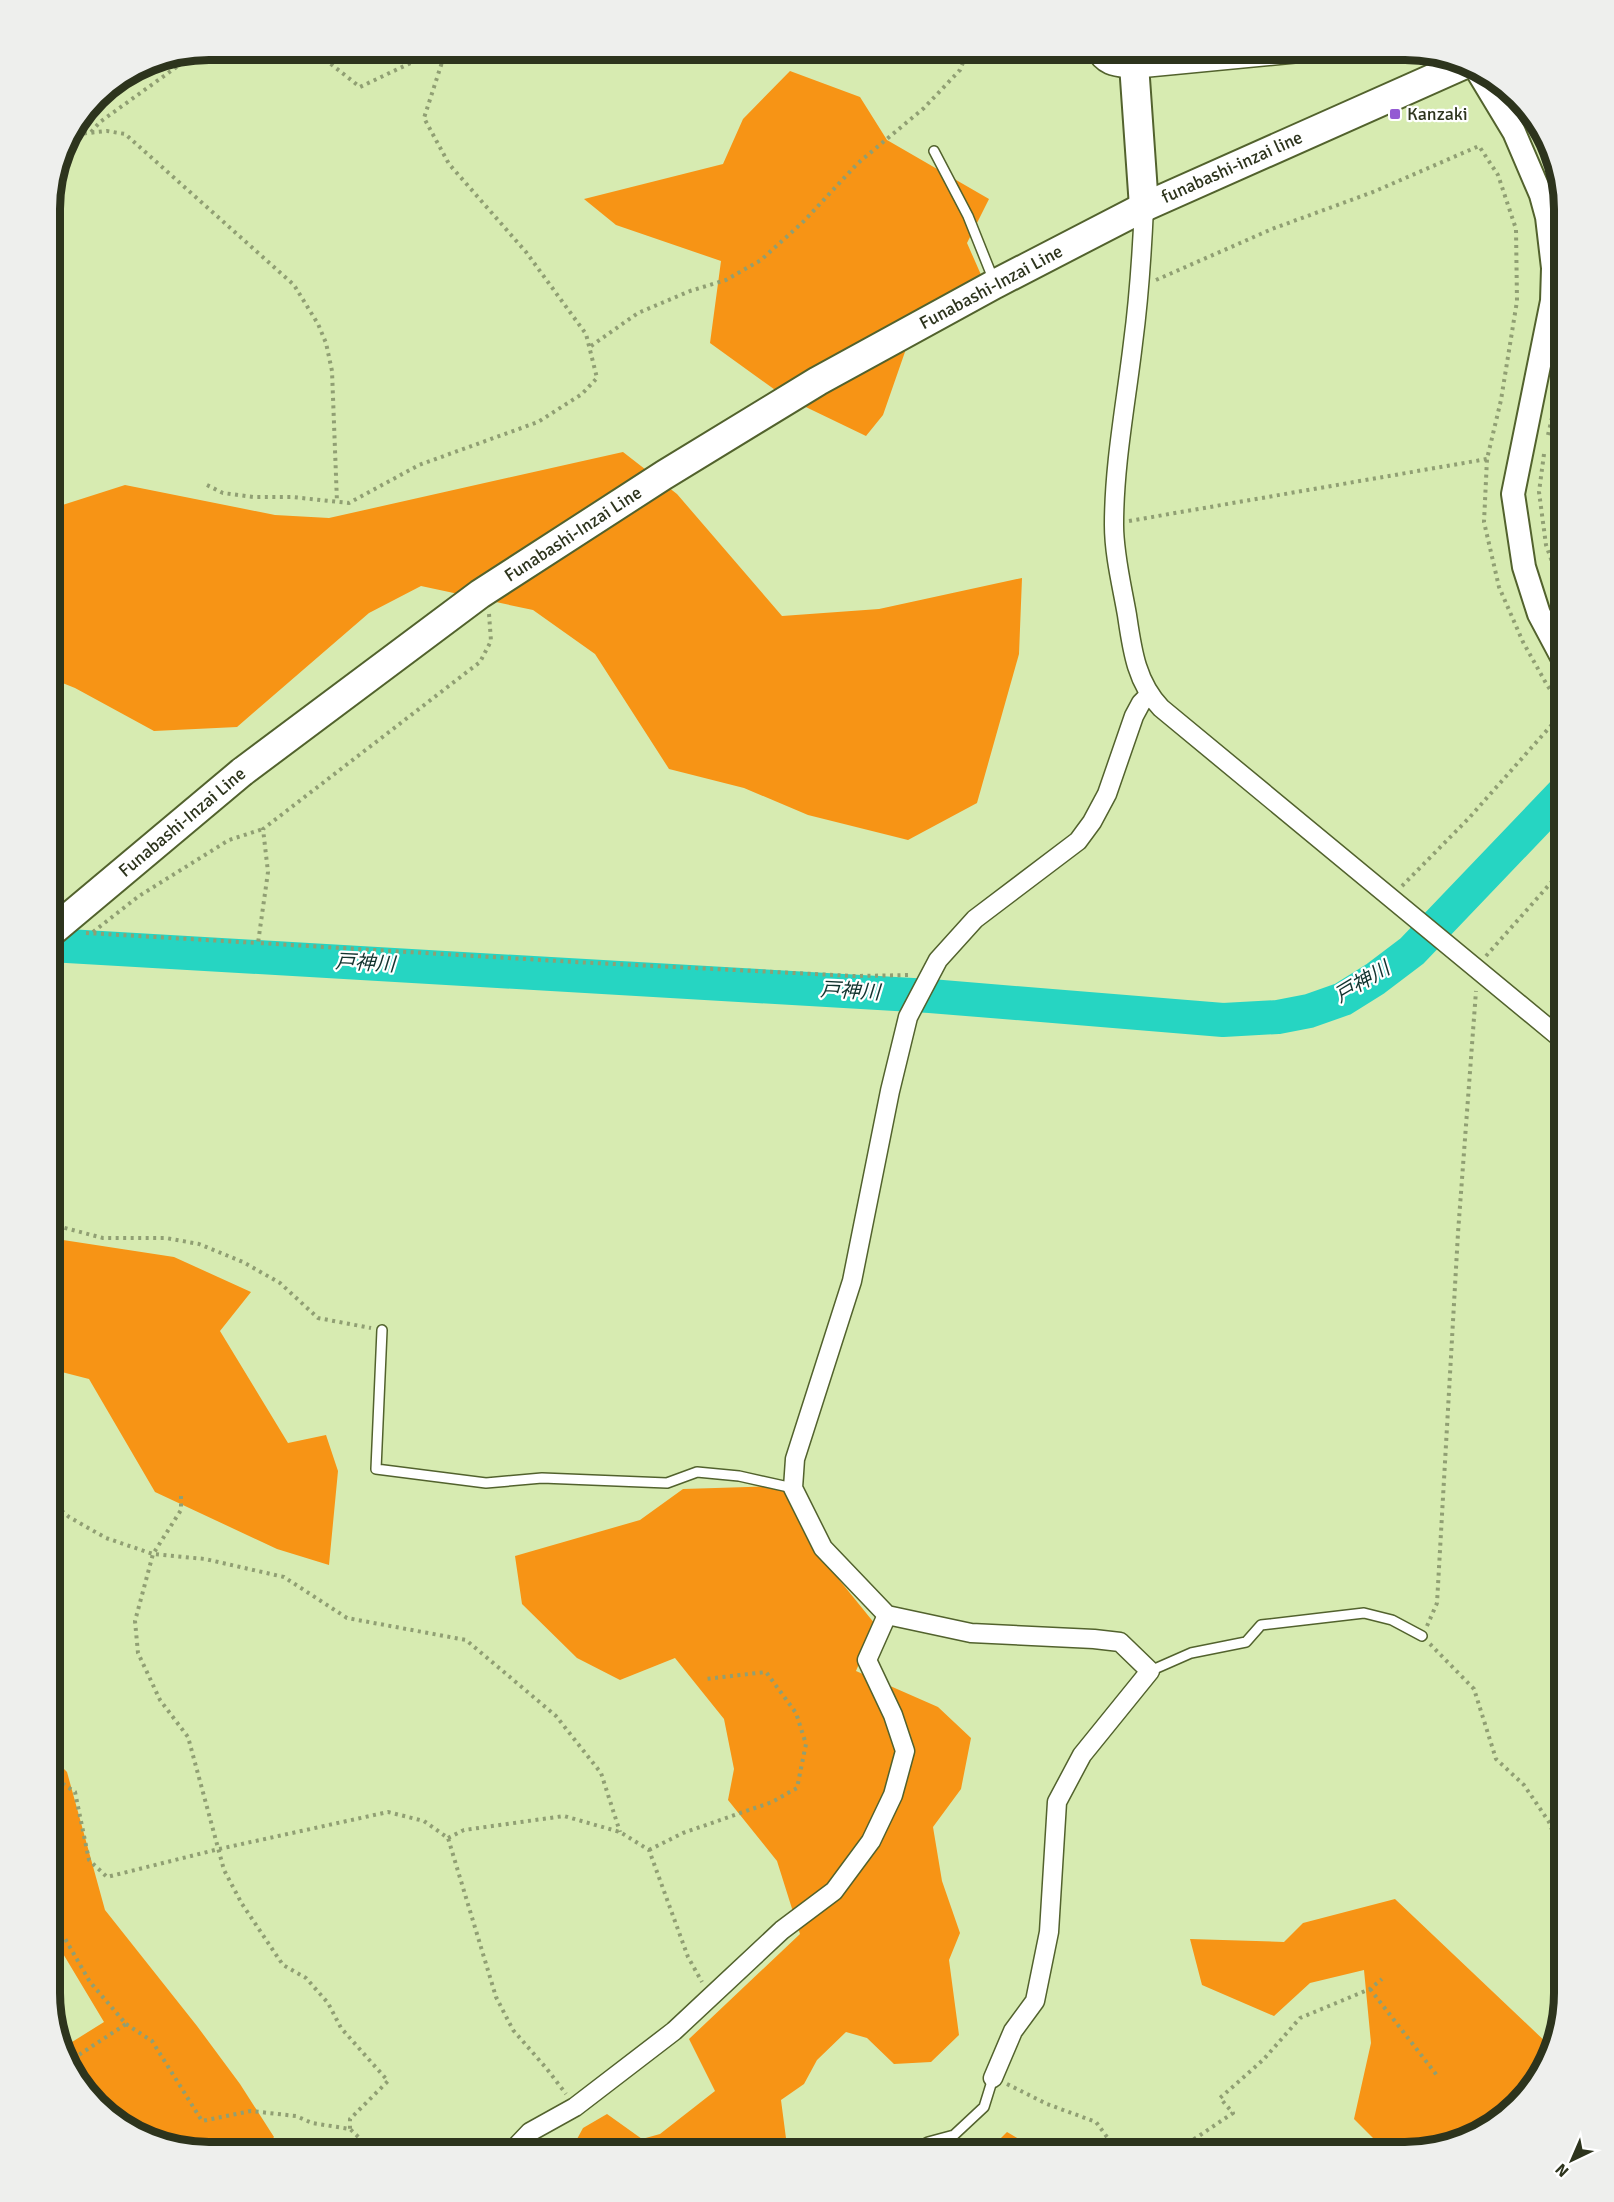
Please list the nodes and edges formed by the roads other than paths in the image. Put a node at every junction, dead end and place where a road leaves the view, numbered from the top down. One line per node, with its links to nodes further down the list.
1 (1101, 60): 2 (street)
2 (1130, 60)
3 (1133, 60): 7 (main road, funabashi-inzai line)
4 (1453, 68): 7 (main road, funabashi-inzai line)
5 (1485, 84): 9 (street)
6 (934, 151): 8 (lane)
7 (1144, 207): 8 (main road, Funabashi-Inzai Line); 10 (street)
8 (995, 284): 11 (main road, Funabashi-Inzai Line, bridge)
9 (1554, 642)
10 (1149, 696): 12 (street); 14 (street)
11 (60, 925)
12 (1554, 1033)
13 (382, 1330): 14 (lane)
14 (793, 1488): 15 (street)
15 (887, 1615): 17 (street); 19 (street)
16 (1422, 1636): 17 (lane)
17 (1150, 1671): 18 (street)
18 (993, 2078): 20 (lane)
19 (520, 2142)
20 (928, 2142)

